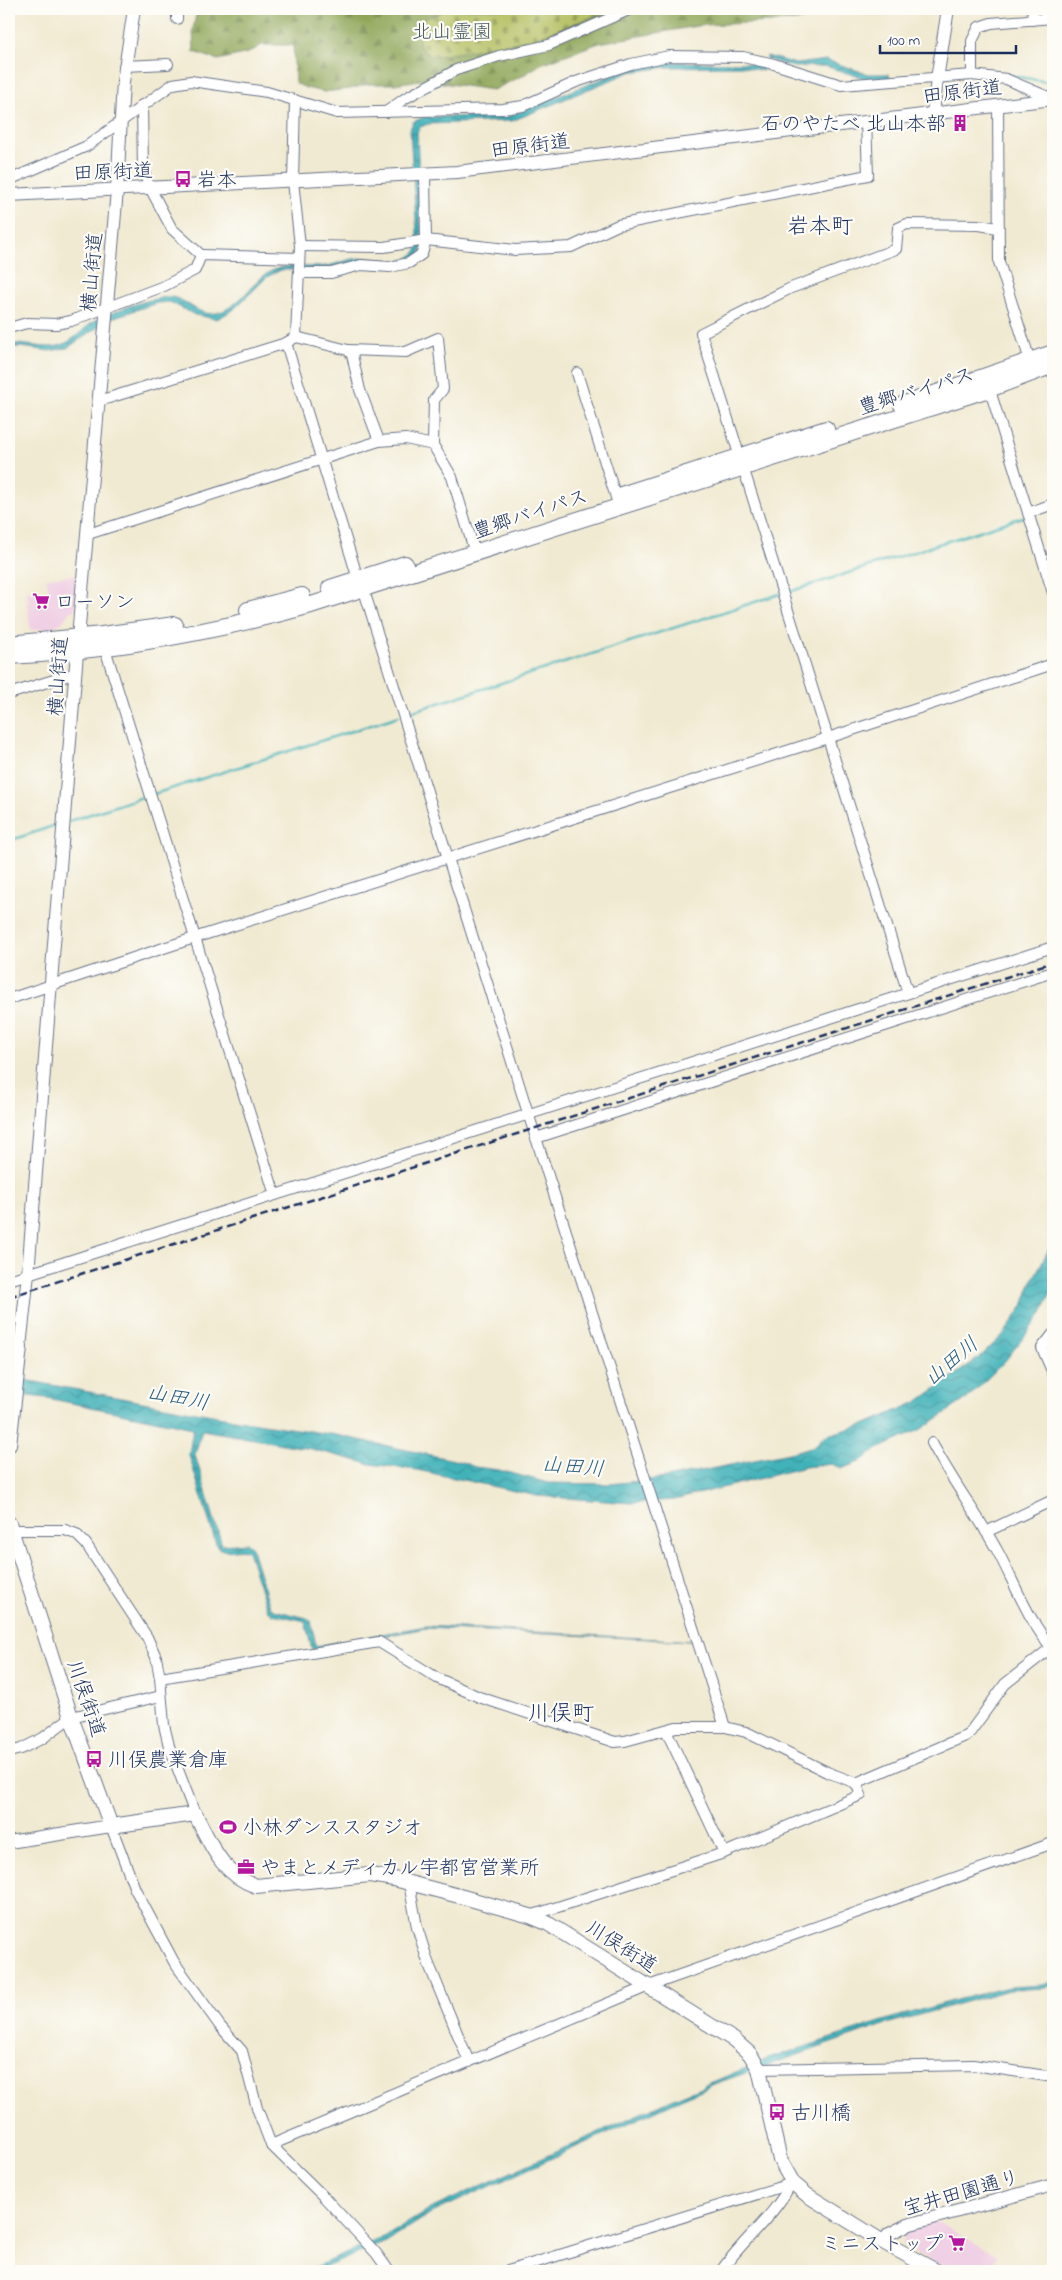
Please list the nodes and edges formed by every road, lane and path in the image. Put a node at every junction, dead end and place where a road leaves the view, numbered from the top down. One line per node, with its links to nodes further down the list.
1 (134, 9): 8 (street, 横山街道)
2 (630, 9): 15 (street)
3 (948, 9): 10 (street)
4 (1033, 9): 6 (street)
5 (1053, 18): 6 (street)
6 (1032, 20): 9 (street)
7 (168, 64): 8 (street)
8 (124, 66): 17 (street, 横山街道)
9 (972, 75): 10 (street); 11 (street)
10 (936, 79): 15 (street); 16 (street)
11 (1053, 99): 14 (street, 田原街道)
12 (295, 100): 13 (street); 15 (street); 21 (street)
13 (142, 105): 17 (street); 22 (street)
14 (998, 105): 16 (street, 田原街道); 25 (street)
15 (386, 112)
16 (933, 113): 18 (street, 田原街道)
17 (121, 121): 20 (street); 23 (street, 横山街道)
18 (866, 121): 19 (street, 田原街道); 26 (street)
19 (425, 175): 21 (street, 田原街道); 26 (street)
20 (9, 180)
21 (293, 182): 22 (street, 田原街道); 27 (street)
22 (150, 188): 23 (street, 田原街道); 28 (street)
23 (117, 190): 24 (street, 田原街道); 31 (street, 横山街道)
24 (9, 195)
25 (998, 228): 38 (street); 45 (street)
26 (426, 240): 27 (street); 30 (street)
27 (300, 246): 29 (street)
28 (201, 255): 29 (street); 31 (street)
29 (299, 258): 30 (street)
30 (299, 273): 33 (street)
31 (107, 308): 32 (street); 41 (street, 横山街道)
32 (9, 328)
33 (296, 337): 34 (street); 35 (street)
34 (286, 343): 41 (street); 44 (street)
35 (348, 350): 42 (street); 43 (street)
36 (1053, 353): 38 (main road, 豊郷バイパス)
37 (1053, 365): 38 (main road, 豊郷バイパス)
38 (1031, 367): 40 (main road, 豊郷バイパス)
39 (577, 373): 46 (street)
40 (987, 383): 45 (main road, 豊郷バイパス); 48 (street)
41 (99, 401): 49 (street, 横山街道)
42 (379, 441): 43 (street); 44 (street)
43 (434, 445): 50 (street)
44 (322, 459): 49 (street); 51 (street)
45 (741, 462): 46 (main road, 豊郷バイパス); 60 (street)
46 (617, 502): 50 (main road, 豊郷バイパス)
47 (1053, 504): 48 (street)
48 (1028, 513): 52 (street)
49 (88, 534): 54 (street, 横山街道)
50 (474, 548): 51 (main road, 豊郷バイパス)
51 (361, 585): 53 (main road, 豊郷バイパス); 61 (street)
52 (1053, 593)
53 (103, 642): 54 (main road, 豊郷バイパス); 62 (street)
54 (78, 643): 55 (main road, 豊郷バイパス); 56 (main road, 豊郷バイパス); 58 (street, 横山街道)
55 (9, 644)
56 (9, 656)
57 (1053, 664): 60 (street)
58 (76, 673): 59 (street); 65 (street, 横山街道)
59 (9, 694)
60 (828, 738): 61 (street); 66 (street)
61 (447, 859): 62 (street); 68 (street)
62 (194, 938): 65 (street); 70 (street)
63 (1053, 946): 66 (street)
64 (1053, 972): 69 (street)
65 (52, 986): 67 (street); 71 (street, 横山街道)
66 (908, 993): 68 (street)
67 (9, 1000)
68 (528, 1113): 69 (street); 70 (street)
69 (536, 1138): 85 (street)
70 (275, 1194): 71 (street)
71 (28, 1274): 72 (street); 74 (street, 横山街道)
72 (9, 1280)
73 (1053, 1334): 75 (street)
74 (15, 1346): 77 (main road)
75 (1053, 1373)
76 (932, 1443): 80 (street)
77 (9, 1445)
78 (1053, 1500): 80 (street)
79 (10, 1527): 82 (street, 川俣街道); 84 (main road, 川俣街道)
80 (986, 1532): 81 (street)
81 (1052, 1648): 88 (street)
82 (160, 1678): 83 (street, 川俣街道); 86 (street)
83 (161, 1696): 84 (street); 89 (street, 川俣街道)
84 (71, 1717): 87 (street); 90 (main road, 川俣街道)
85 (725, 1727): 86 (street); 88 (street)
86 (666, 1730): 93 (street)
87 (9, 1752)
88 (856, 1783): 93 (street)
89 (195, 1814): 90 (main road); 94 (main road, 川俣街道)
90 (111, 1826): 91 (street); 100 (street)
91 (9, 1842)
92 (1053, 1843): 96 (street)
93 (724, 1853): 95 (street)
94 (412, 1883): 95 (main road, 川俣街道); 97 (street)
95 (530, 1916): 96 (main road, 川俣街道)
96 (649, 1986): 97 (street); 98 (main road, 川俣街道)
97 (469, 2062): 100 (street)
98 (759, 2069): 99 (street); 101 (main road, 川俣街道)
99 (1053, 2077)
100 (271, 2145): 104 (street)
101 (791, 2184): 103 (main road, 川俣街道); 105 (street); 106 (street)
102 (1053, 2185): 103 (street, 宝井田園通り)
103 (883, 2242): 107 (main road, 川俣街道)
104 (389, 2271)
105 (508, 2271)
106 (721, 2271)
107 (936, 2271)

